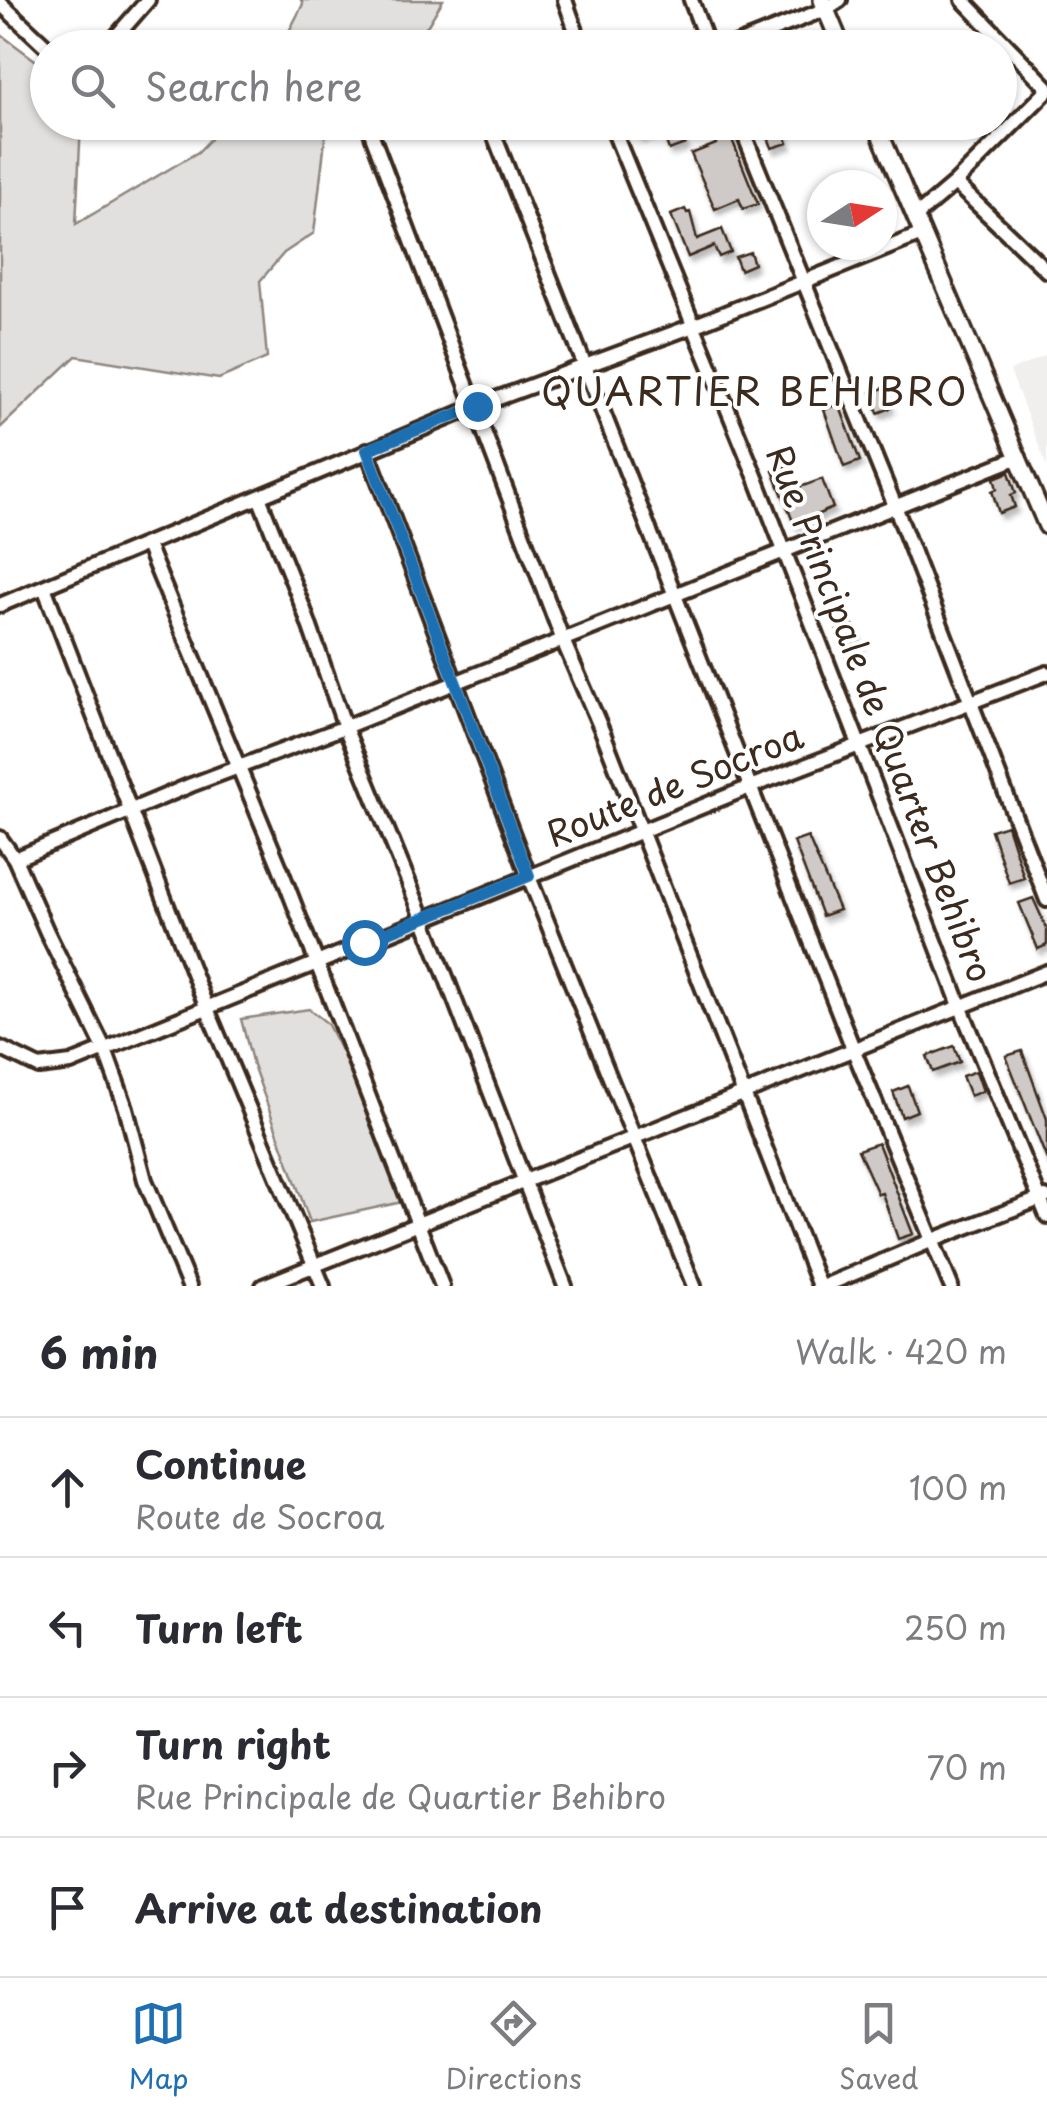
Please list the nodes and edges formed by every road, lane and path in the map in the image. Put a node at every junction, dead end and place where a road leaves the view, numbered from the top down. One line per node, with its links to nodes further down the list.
1 (148, 0): 7 (street)
2 (565, 0): 8 (street)
3 (691, 0): 9 (street)
4 (963, 0): 12 (street)
5 (829, 3): 10 (street); 11 (main road)
6 (0, 4): 13 (street)
7 (124, 30)
8 (576, 30)
9 (702, 30)
10 (768, 30)
11 (837, 30)
12 (991, 30)
13 (30, 32)
14 (1017, 57): 15 (street)
15 (1047, 89): 16 (street)
16 (1017, 119)
17 (374, 140): 30 (street)
18 (496, 140): 29 (street)
19 (617, 140): 28 (street, Rue Principale de Quarter Behibro)
20 (746, 140): 27 (street)
21 (883, 140): 24 (main road)
22 (997, 140): 23 (street)
23 (954, 183): 24 (street); 26 (street)
24 (915, 216): 25 (main road)
25 (922, 234): 27 (street); 32 (main road)
26 (1047, 271)
27 (804, 282): 28 (street); 34 (street)
28 (693, 326): 29 (street); 37 (street, Rue Principale de Quarter Behibro)
29 (585, 366): 30 (street); 39 (street)
30 (477, 406): 31 (street); 41 (street)
31 (367, 450): 33 (street); 43 (street)
32 (1019, 457): 34 (street); 35 (main road)
33 (259, 497): 36 (street); 45 (street)
34 (894, 506): 37 (street); 44 (street)
35 (1047, 526)
36 (147, 546): 38 (street); 47 (street)
37 (784, 550): 39 (street); 46 (street, Rue Principale de Quarter Behibro)
38 (44, 587): 40 (street); 49 (street)
39 (674, 596): 41 (street); 48 (street)
40 (0, 605)
41 (562, 638): 43 (street); 50 (street)
42 (1047, 673): 44 (street, Route de Socroa)
43 (453, 682): 45 (street); 53 (street)
44 (969, 703): 46 (street, Route de Socroa); 54 (street)
45 (345, 726): 47 (street); 55 (street)
46 (858, 745): 48 (street, Route de Socroa); 59 (street, Rue Principale de Quarter Behibro)
47 (240, 767): 49 (street); 56 (street)
48 (750, 787): 50 (street, Route de Socroa); 62 (street)
49 (131, 810): 52 (street); 58 (street)
50 (640, 832): 53 (street, Route de Socroa); 63 (street)
51 (0, 838): 52 (street)
52 (15, 859): 61 (street)
53 (529, 876): 55 (street, Route de Socroa); 64 (street)
54 (1047, 900)
55 (424, 920): 56 (street, Route de Socroa); 65 (street)
56 (315, 962): 58 (street, Route de Socroa); 68 (street)
57 (1047, 972): 59 (street)
58 (206, 1006): 61 (street, Route de Socroa); 70 (street)
59 (962, 1008): 62 (street); 66 (street, Rue Principale de Quarter Behibro)
60 (0, 1048): 61 (street, Route de Socroa)
61 (105, 1050): 71 (street)
62 (854, 1051): 63 (street); 69 (street)
63 (743, 1094): 64 (street); 77 (street)
64 (635, 1136): 65 (street); 76 (street)
65 (524, 1181): 68 (street); 75 (street)
66 (1044, 1198): 67 (street, Rue Principale de Quarter Behibro); 69 (street)
67 (1047, 1216)
68 (418, 1222): 70 (street); 74 (street)
69 (932, 1240): 77 (street); 78 (street)
70 (312, 1264): 72 (street); 73 (street)
71 (190, 1286)
72 (262, 1286)
73 (323, 1286)
74 (442, 1286)
75 (565, 1286)
76 (694, 1286)
77 (822, 1286)
78 (951, 1286)

